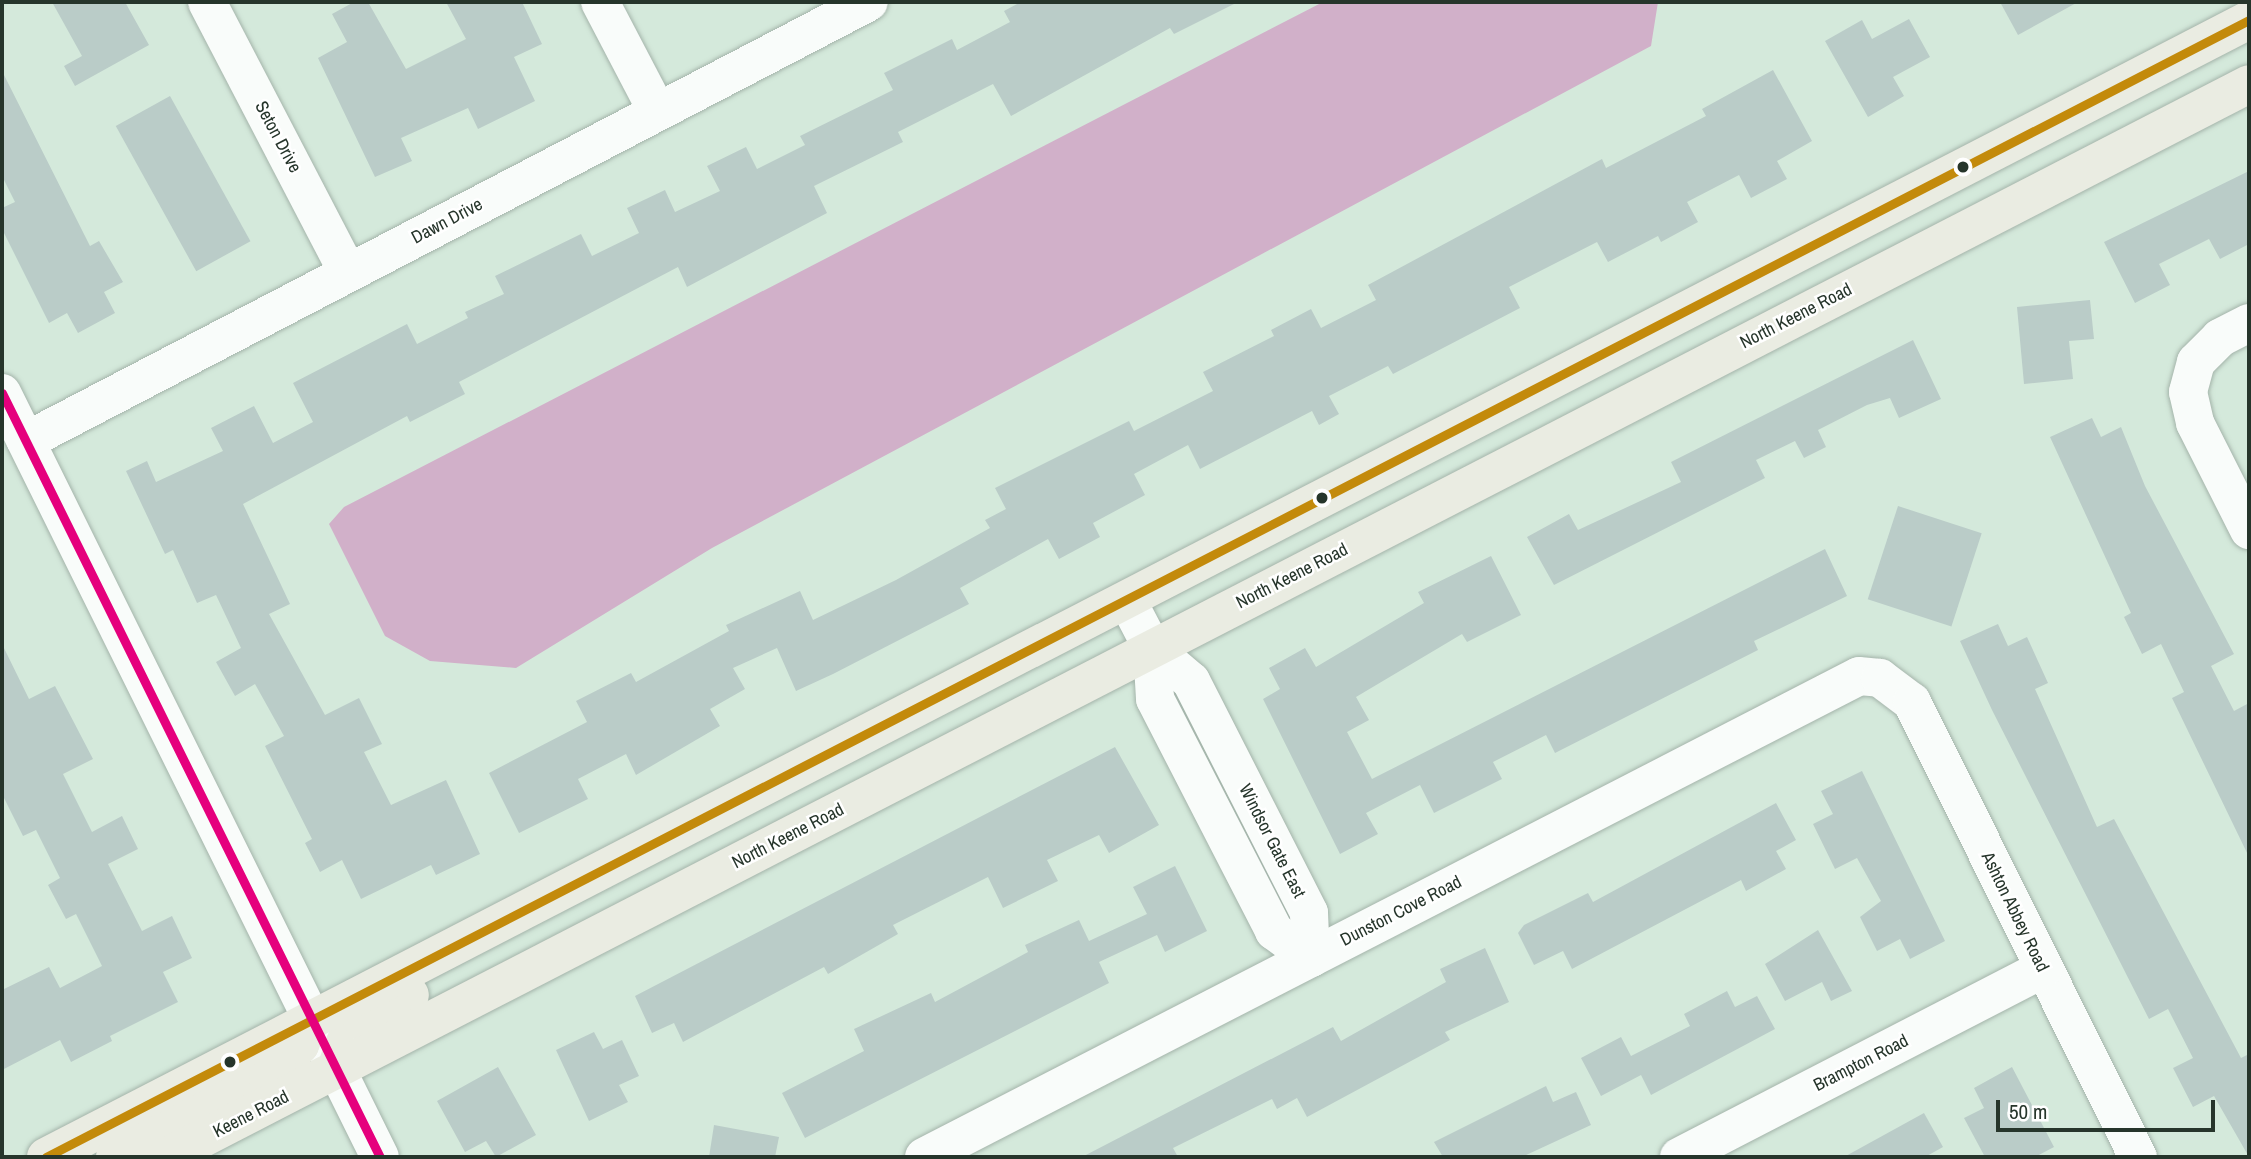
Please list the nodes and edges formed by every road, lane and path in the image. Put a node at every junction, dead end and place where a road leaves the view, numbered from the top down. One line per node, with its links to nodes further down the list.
1 (207, 2): 7 (street, Seton Drive)
2 (600, 2): 6 (street)
3 (869, 2): 6 (street, Dawn Drive)
4 (2249, 20): 12 (main road)
5 (2249, 84): 13 (main road, North Keene Road)
6 (657, 111): 7 (street, Dawn Drive)
7 (348, 273): 10 (street, Dawn Drive)
8 (2249, 323): 11 (street)
9 (2, 393): 10 (street)
10 (26, 441): 18 (street)
11 (2249, 530)
12 (1128, 602): 13 (street, Windsor Gate East); 15 (main road)
13 (1152, 648): 16 (street, Windsor Gate East); 19 (main road, North Keene Road)
14 (1880, 677): 16 (street, Dunston Cove Road); 17 (street, Ashton Abbey Road)
15 (894, 721): 18 (main road); 19 (main road)
16 (1311, 958): 24 (street, Dunston Cove Road)
17 (2043, 969): 25 (street, Brampton Road); 26 (street, Ashton Abbey Road)
18 (311, 1018): 19 (street); 20 (main road); 21 (main road)
19 (336, 1069): 22 (main road, Keene Road); 23 (street)
20 (46, 1157)
21 (115, 1157)
22 (166, 1157)
23 (380, 1157)
24 (924, 1157)
25 (1679, 1157)
26 (2138, 1157)

